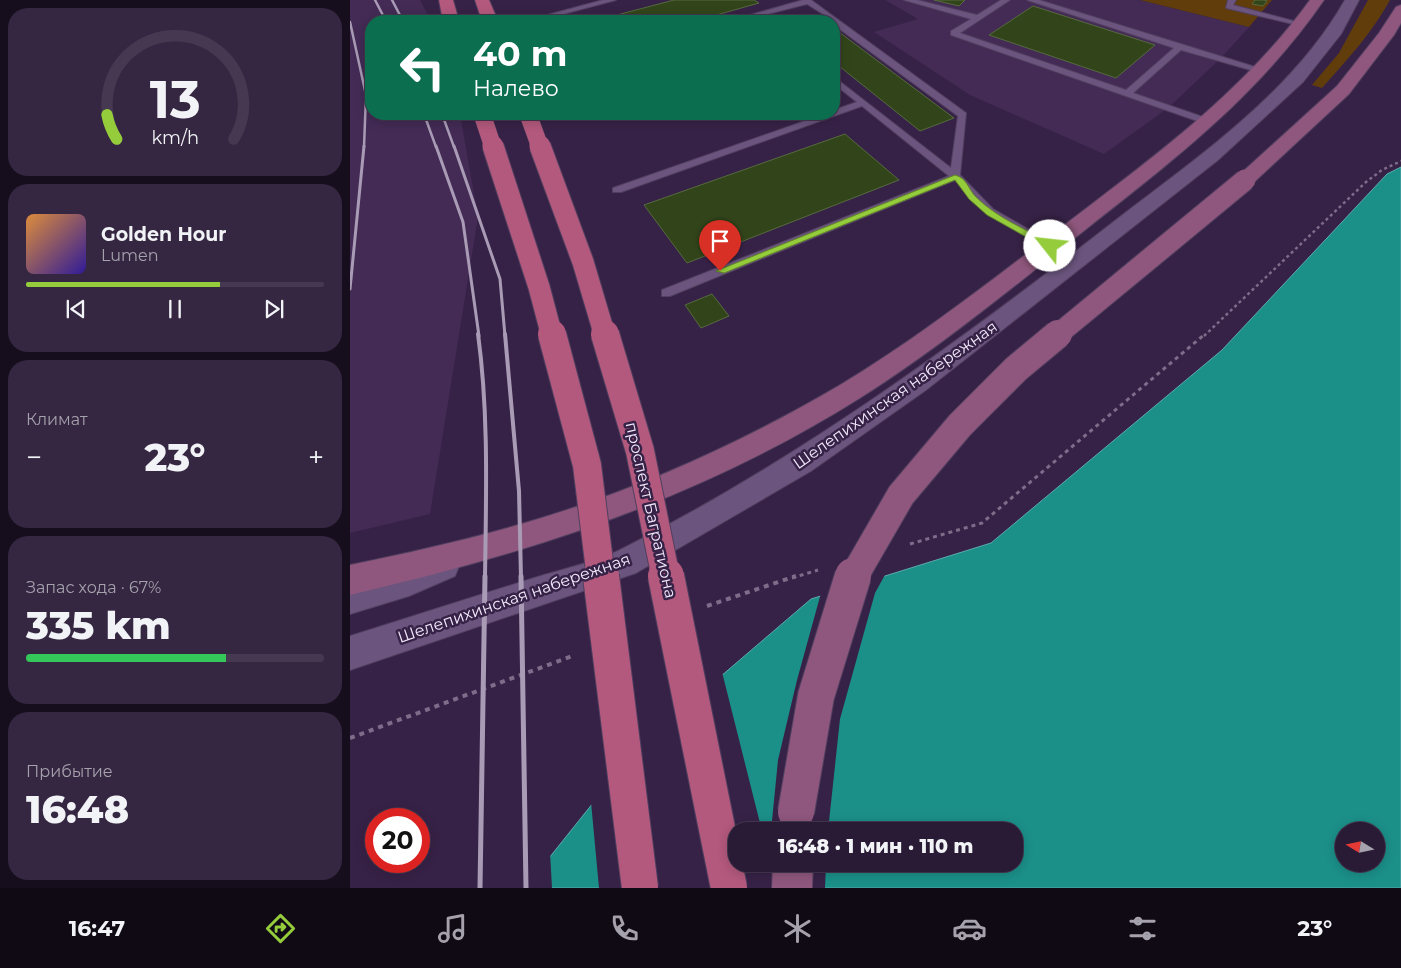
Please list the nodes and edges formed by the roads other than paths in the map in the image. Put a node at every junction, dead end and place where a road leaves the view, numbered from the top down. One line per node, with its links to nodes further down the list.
1 (446, 0): 13 (main road)
2 (482, 0): 14 (main road)
3 (612, 0): 15 (lane)
4 (784, 0): 11 (lane)
5 (908, 0): 18 (lane)
6 (1006, 0): 18 (lane)
7 (1031, 0): 21 (lane)
8 (1232, 0): 19 (lane)
9 (1317, 0): 19 (main road, Шелепихинская набережная)
10 (1352, 0): 38 (street, Шелепихинская набережная)
11 (792, 5): 16 (lane); 17 (lane)
12 (1401, 10): 39 (main road, bridge)
13 (450, 15)
14 (488, 15)
15 (553, 15)
16 (755, 15)
17 (825, 15)
18 (978, 18): 24 (lane)
19 (1301, 24): 22 (main road, Шелепихинская набережная)
20 (840, 27): 31 (lane)
21 (1180, 47): 22 (lane); 24 (lane)
22 (1261, 70): 30 (main road, Шелепихинская набережная)
23 (840, 85): 25 (lane)
24 (1128, 94): 30 (lane)
25 (863, 103): 26 (lane); 31 (lane)
26 (840, 111)
27 (484, 120): 41 (main road, bridge)
28 (530, 120): 42 (main road, проспект Багратиона, bridge)
29 (816, 120): 32 (lane)
30 (1206, 122): 33 (main road, Шелепихинская набережная)
31 (955, 177): 33 (lane); 34 (lane)
32 (617, 190)
33 (1050, 246): 35 (main road, Шелепихинская набережная)
34 (666, 293)
35 (496, 545): 36 (main road); 37 (street, Шелепихинская набережная)
36 (350, 580)
37 (350, 599)
38 (350, 653)
39 (795, 822)
40 (793, 872): 43 (main road)
41 (640, 888)
42 (729, 888)
43 (792, 888)

